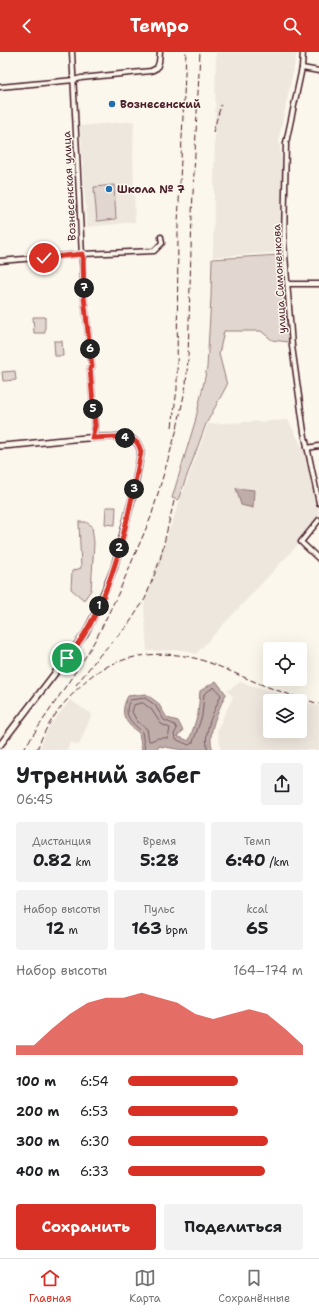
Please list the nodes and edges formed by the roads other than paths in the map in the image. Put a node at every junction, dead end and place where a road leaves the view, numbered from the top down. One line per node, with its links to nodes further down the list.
1 (72, 52): 6 (street, Вознесенская улица)
2 (160, 52): 6 (street)
3 (303, 52): 4 (street, улица Симоненкова)
4 (302, 68): 5 (street); 11 (street, улица Симоненкова)
5 (319, 71)
6 (74, 80): 7 (street); 9 (street, Вознесенская улица)
7 (0, 87)
8 (161, 237): 9 (street)
9 (83, 254): 10 (street); 13 (street, Вознесенская улица)
10 (0, 261)
11 (288, 284): 12 (street); 16 (street, улица Симоненкова)
12 (319, 284)
13 (92, 438): 14 (main road); 20 (main road)
14 (0, 446)
15 (319, 446): 16 (street)
16 (307, 448): 17 (street, улица Симоненкова)
17 (319, 504)
18 (319, 520): 19 (street)
19 (319, 559)
20 (0, 745)

